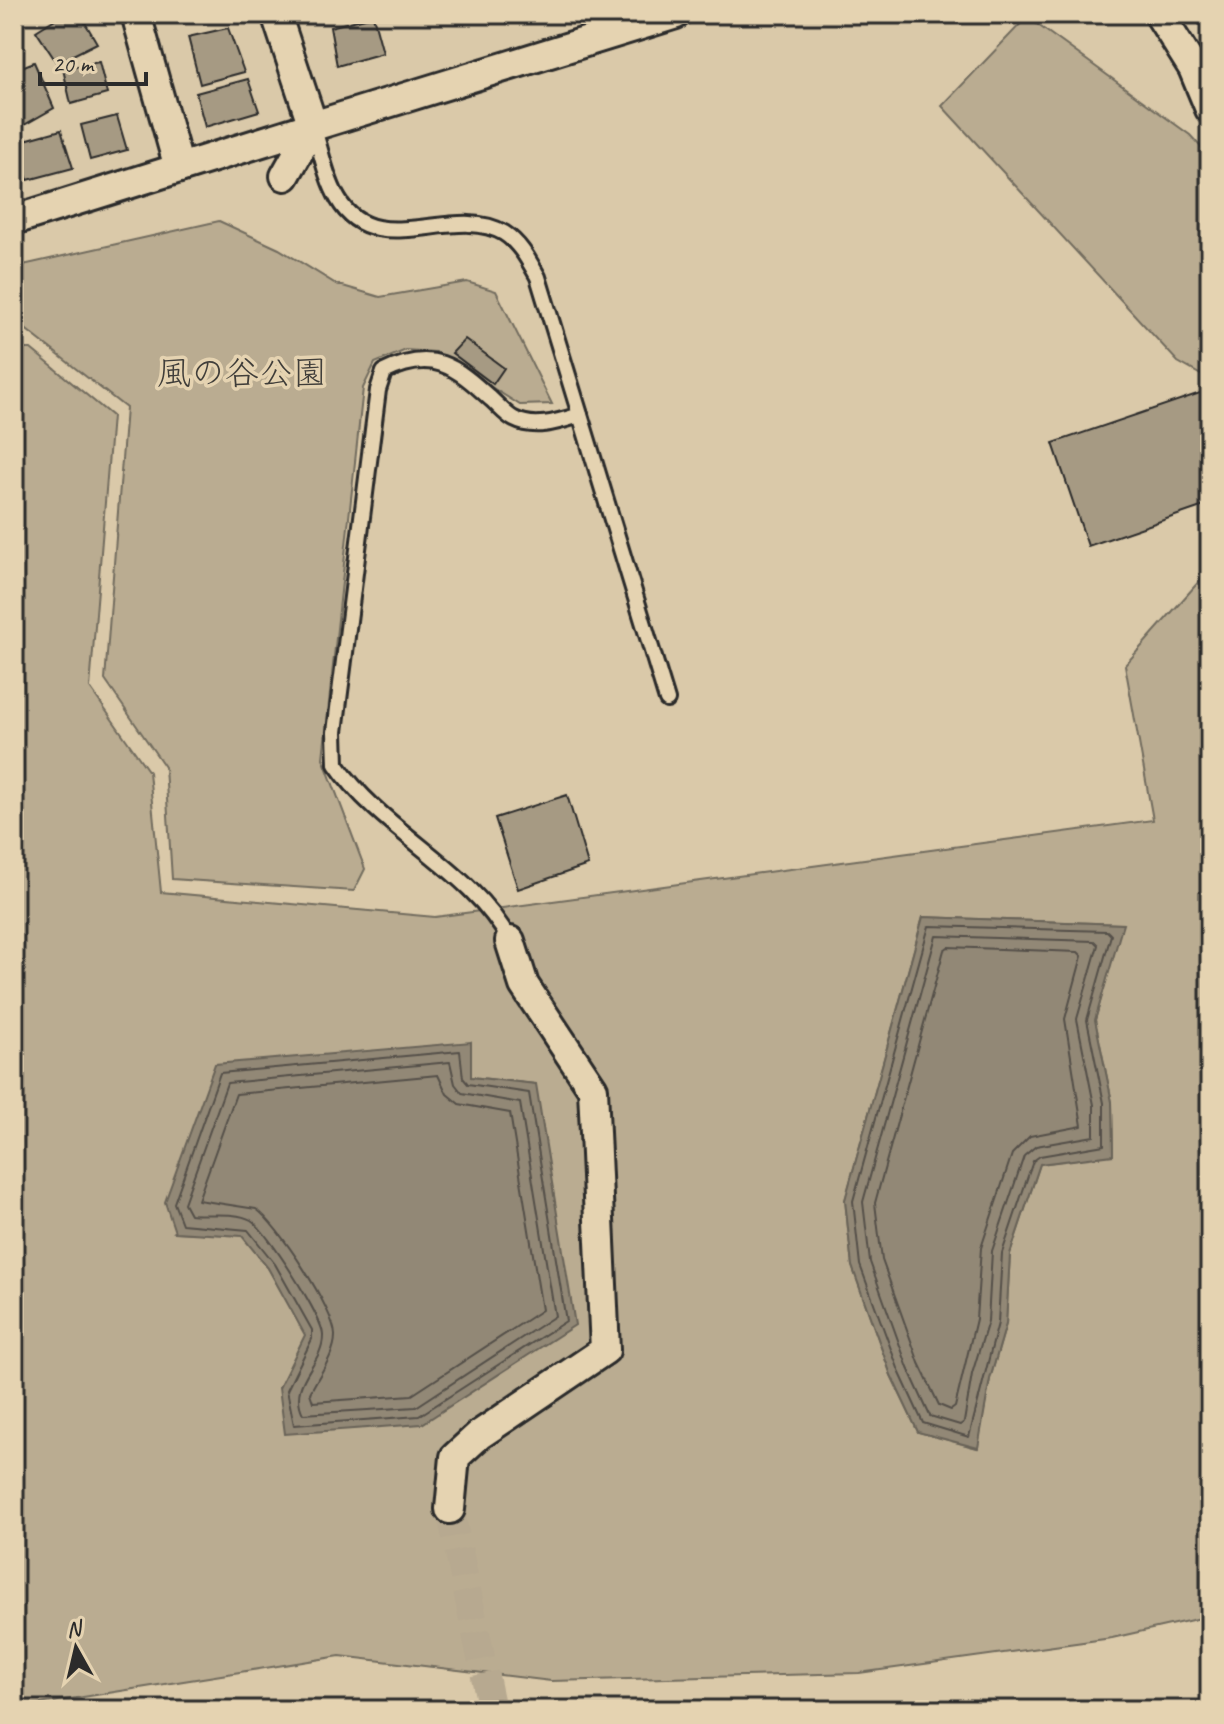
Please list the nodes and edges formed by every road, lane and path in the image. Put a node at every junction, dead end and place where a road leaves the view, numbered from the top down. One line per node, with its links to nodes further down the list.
1 (136, 14): 7 (street)
2 (276, 14): 6 (street)
3 (676, 14): 6 (street)
4 (1159, 14): 5 (street)
5 (1210, 109)
6 (313, 126): 7 (street); 8 (street); 10 (lane)
7 (179, 168): 9 (street)
8 (285, 176)
9 (14, 220)
10 (580, 415): 11 (lane); 12 (lane)
11 (667, 700)
12 (510, 941): 13 (street)
13 (450, 1509)

